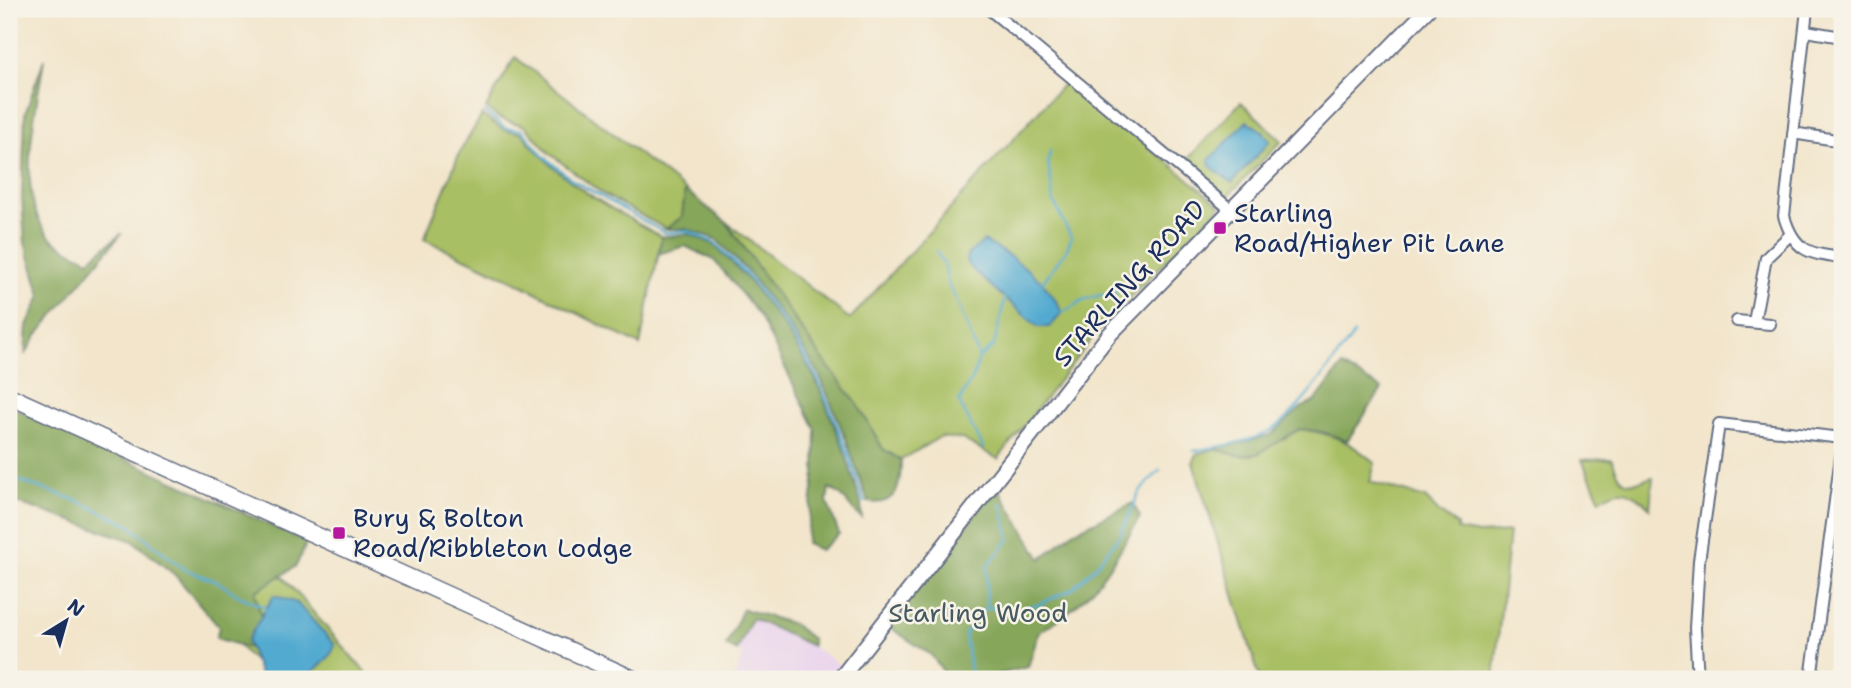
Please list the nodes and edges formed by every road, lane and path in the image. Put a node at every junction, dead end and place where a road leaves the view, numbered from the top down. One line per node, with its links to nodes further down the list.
1 (989, 9): 8 (street)
2 (1429, 9): 8 (main road, STARLING ROAD)
3 (1807, 9): 4 (street)
4 (1806, 31): 5 (street); 6 (street)
5 (1842, 37)
6 (1793, 133): 7 (street); 9 (street)
7 (1842, 141)
8 (1230, 209): 20 (main road, STARLING ROAD)
9 (1790, 236): 10 (street); 12 (street)
10 (1842, 258)
11 (1737, 321): 12 (street)
12 (1754, 322): 13 (street)
13 (1770, 324)
14 (9, 396): 19 (highway)
15 (1842, 438): 21 (street)
16 (1842, 449): 17 (street)
17 (1829, 542): 18 (street); 22 (street)
18 (1842, 544)
19 (633, 679)
20 (840, 679)
21 (1698, 679)
22 (1811, 679)

